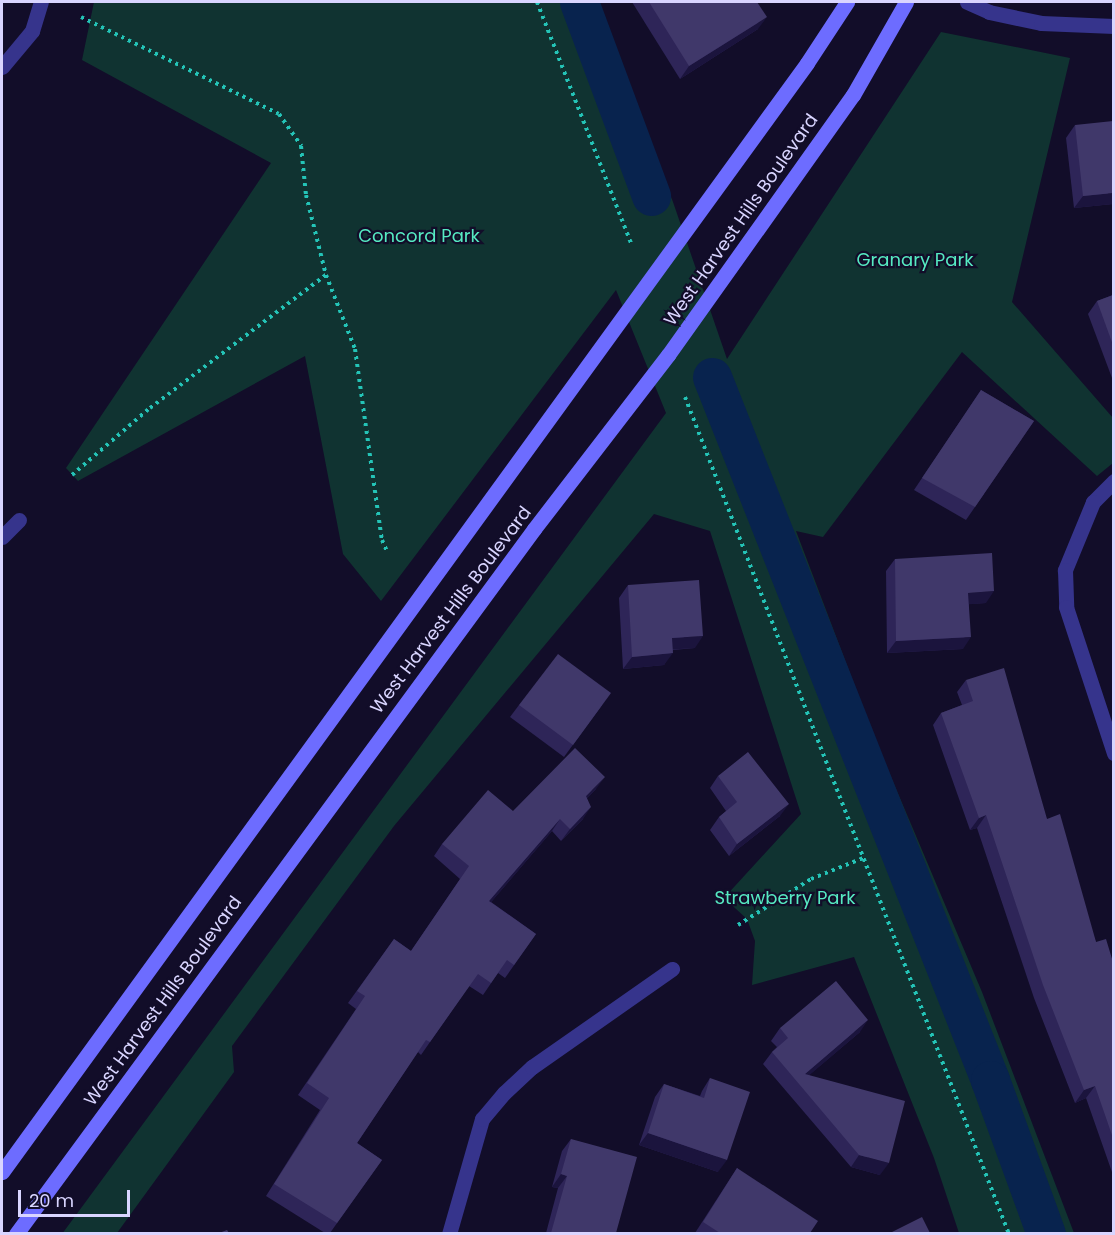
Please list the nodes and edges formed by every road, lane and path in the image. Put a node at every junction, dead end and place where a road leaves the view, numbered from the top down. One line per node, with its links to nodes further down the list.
1 (41, 2): 8 (street)
2 (537, 2): 9 (path)
3 (847, 2): 21 (street, West Harvest Hills Boulevard)
4 (906, 2): 22 (street, West Harvest Hills Boulevard)
5 (967, 2): 7 (street)
6 (81, 17): 10 (path)
7 (1113, 26)
8 (2, 68)
9 (632, 246)
10 (326, 275): 12 (path); 16 (path)
11 (685, 397): 18 (path)
12 (72, 475)
13 (1113, 481): 17 (street)
14 (20, 520): 15 (street)
15 (2, 537)
16 (387, 552)
17 (1113, 753)
18 (863, 858): 19 (path); 24 (path)
19 (738, 925)
20 (672, 969): 23 (street)
21 (2, 1172)
22 (16, 1233)
23 (449, 1233)
24 (1009, 1233)

